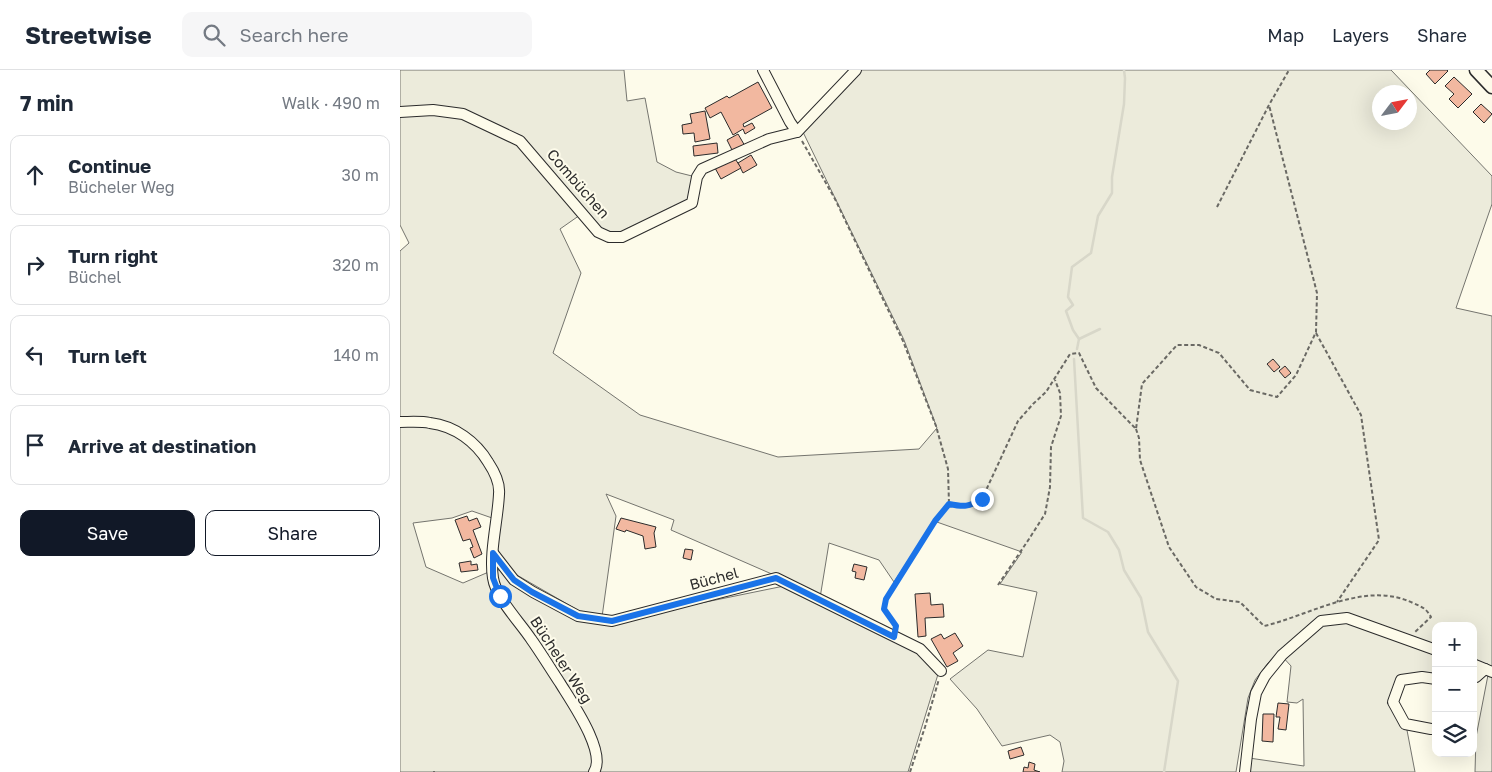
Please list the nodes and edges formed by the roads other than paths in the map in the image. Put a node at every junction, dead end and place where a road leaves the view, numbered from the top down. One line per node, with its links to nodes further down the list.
1 (763, 70): 6 (street)
2 (856, 70): 6 (street)
3 (1476, 70): 4 (main road)
4 (1492, 87)
5 (400, 112): 6 (street, Combüchen)
6 (797, 132)
7 (400, 422): 8 (street, Bücheler Weg)
8 (493, 553): 10 (street, Büchel); 13 (street, Bücheler Weg)
9 (1432, 649): 14 (street)
10 (941, 671)
11 (1432, 679): 12 (street)
12 (1431, 729)
13 (594, 772)
14 (1245, 772)

